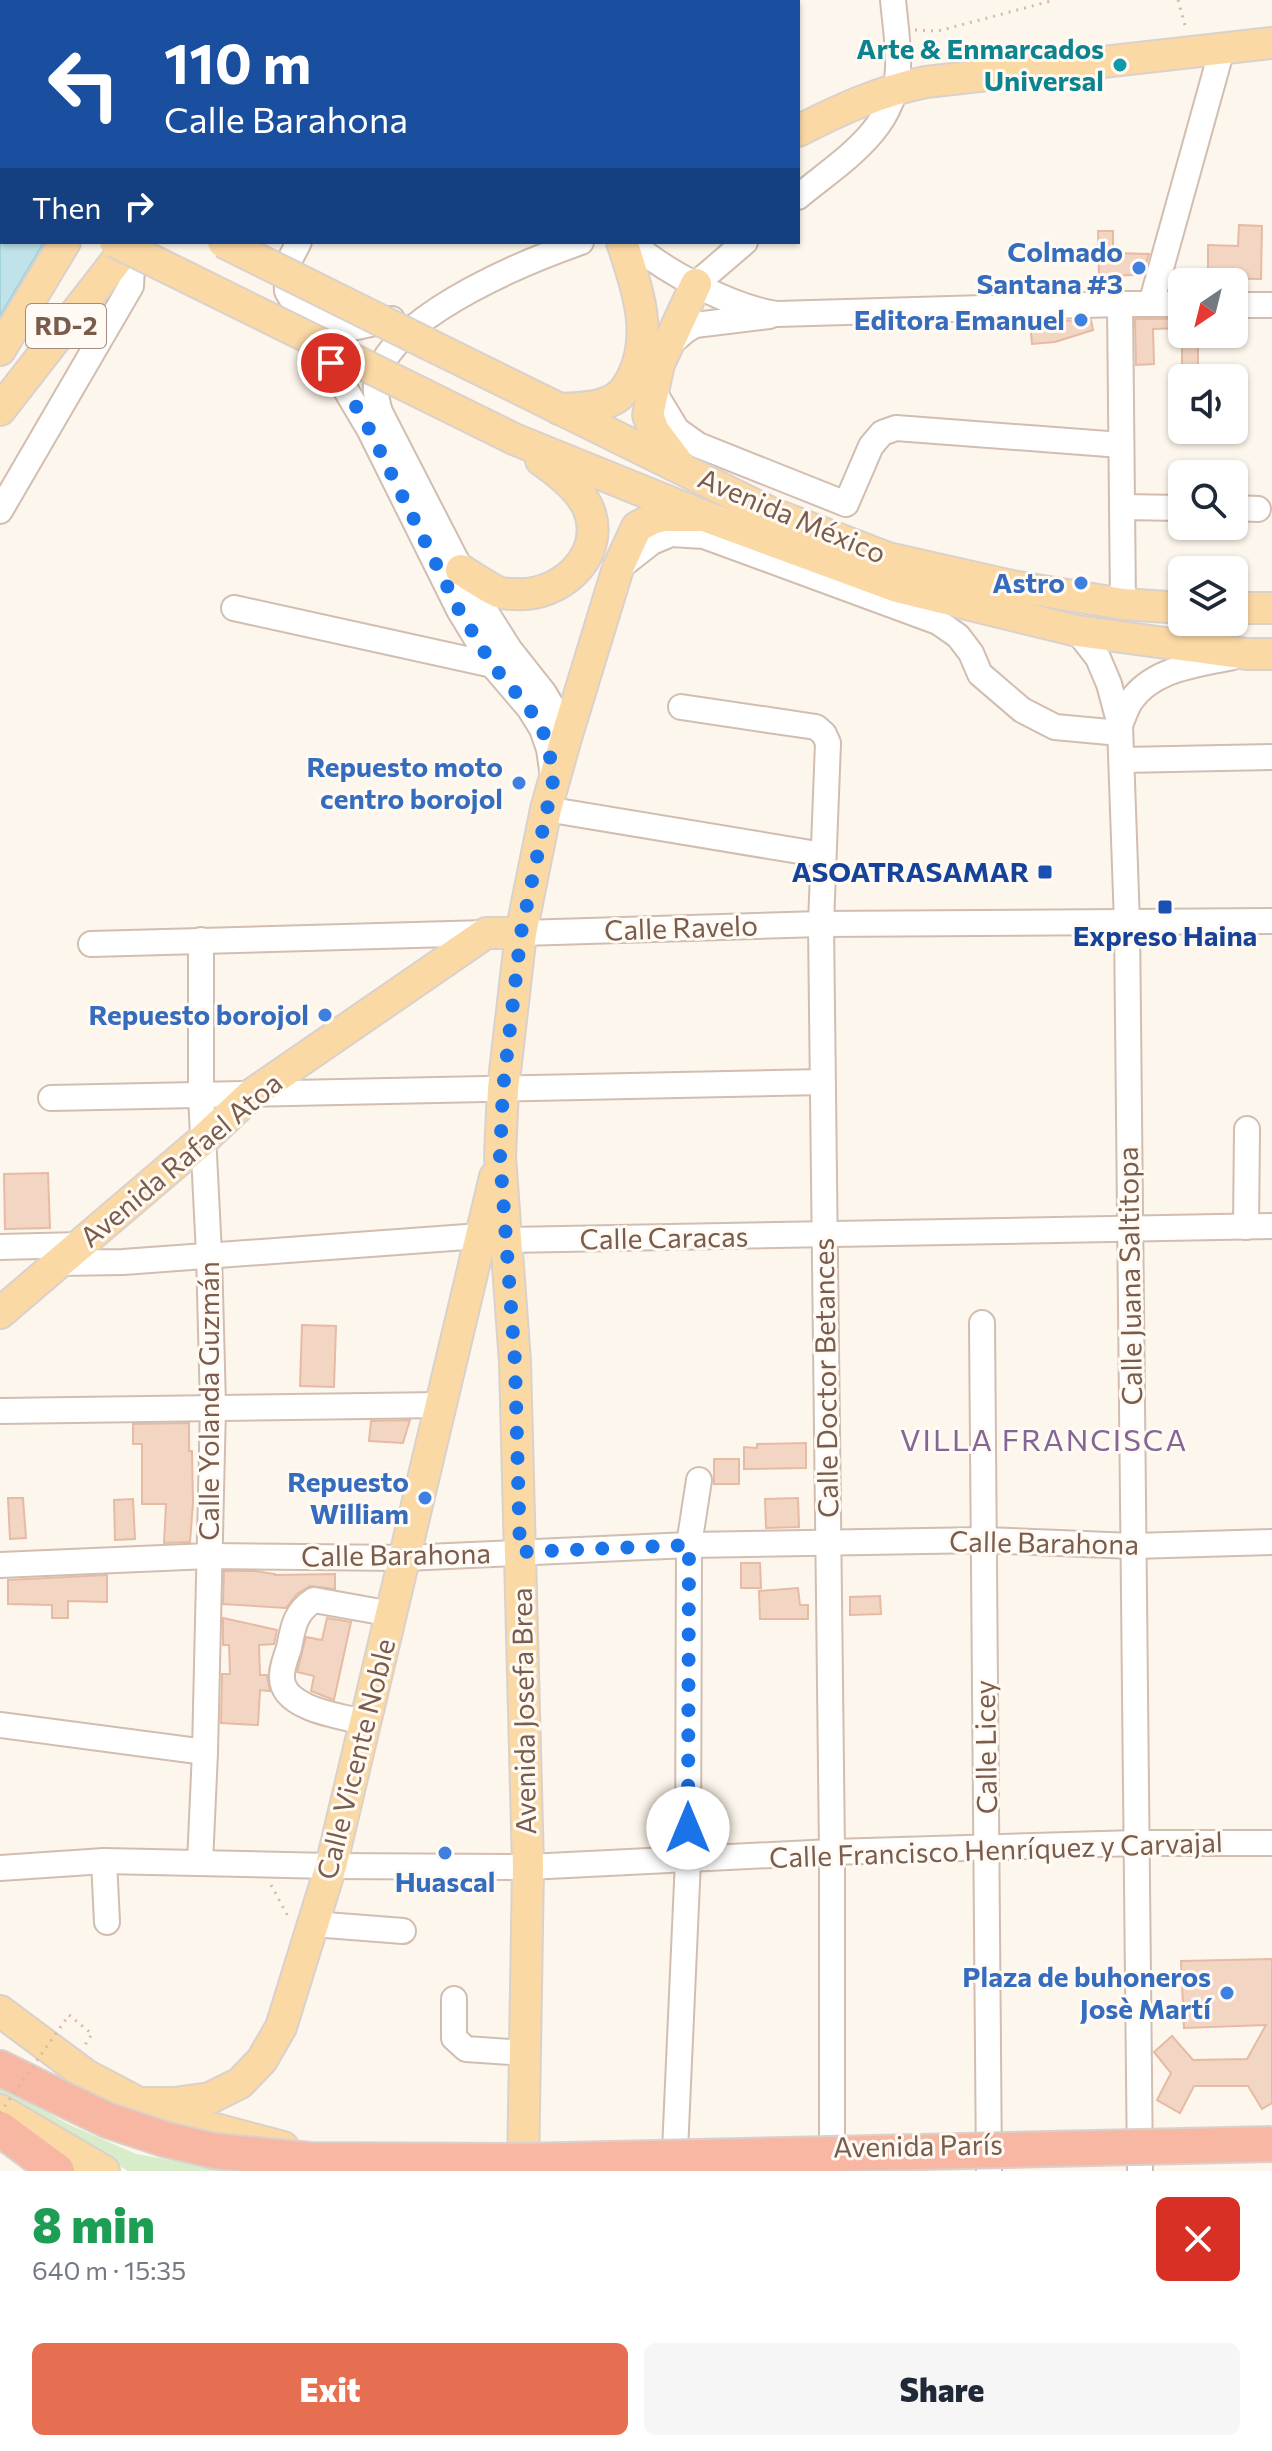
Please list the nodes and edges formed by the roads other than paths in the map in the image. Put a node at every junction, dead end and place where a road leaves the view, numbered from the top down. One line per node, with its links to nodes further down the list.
1 (893, 0): 4 (street)
2 (1272, 43): 3 (main road)
3 (1222, 49): 4 (main road); 18 (street)
4 (896, 88): 5 (main road); 6 (street)
5 (800, 130)
6 (800, 195)
7 (64, 244): 25 (main road, RD-2)
8 (227, 244): 27 (main road, Avenida México, bridge)
9 (298, 244): 16 (street)
10 (576, 244): 22 (street)
11 (623, 244): 27 (main road)
12 (634, 244): 15 (street)
13 (743, 244): 15 (street)
14 (123, 246): 28 (main road, RD-2); 29 (main road, Avenida México, bridge); 34 (street)
15 (696, 284): 23 (street); 24 (main road)
16 (287, 291): 22 (street); 45 (street)
17 (1120, 304): 18 (street); 23 (street); 30 (street)
18 (1151, 304): 19 (street)
19 (1168, 304)
20 (1248, 305): 21 (street)
21 (1272, 305)
22 (436, 310): 37 (street)
23 (777, 314): 24 (street)
24 (667, 346): 26 (main road)
25 (0, 350)
26 (654, 392): 30 (street); 31 (main road)
27 (558, 409): 31 (main road, Avenida México)
28 (0, 410)
29 (514, 439): 35 (main road, Avenida México); 37 (main road)
30 (1121, 445): 32 (street)
31 (685, 471): 38 (main road, Avenida México)
32 (1122, 507): 33 (street); 38 (street)
33 (1168, 508)
34 (0, 511)
35 (704, 516): 36 (main road, Avenida México); 43 (main road, Avenida México)
36 (618, 568): 48 (street); 49 (main road, Avenida México)
37 (461, 570): 46 (street)
38 (1123, 604): 39 (main road, Avenida México)
39 (1168, 607)
40 (234, 608): 45 (street)
41 (1248, 608): 42 (main road)
42 (1272, 608)
43 (1077, 631): 44 (main road, Avenida México); 48 (street, Calle Juana Saltitopa)
44 (1259, 654): 48 (street)
45 (493, 666): 46 (street); 52 (street)
46 (525, 669): 49 (street)
47 (681, 707): 53 (street, Calle Doctor Betances)
48 (1120, 729): 51 (street, Calle Juana Saltitopa)
49 (566, 738): 52 (main road, Avenida México)
50 (1272, 757): 51 (street)
51 (1122, 760): 55 (street, Calle Juana Saltitopa)
52 (550, 795): 53 (street); 58 (main road, Avenida México)
53 (823, 855): 56 (street, Calle Doctor Betances)
54 (1272, 921): 55 (street, Calle Ravelo)
55 (1127, 923): 56 (street, Calle Ravelo); 70 (street, Calle Juana Saltitopa)
56 (821, 924): 58 (street, Calle Ravelo); 61 (street, Calle Doctor Betances)
57 (486, 933): 58 (main road, Calle Ravelo); 59 (street, Calle Ravelo); 63 (main road, Avenida Rafael Atoa)
58 (521, 933): 62 (main road, Avenida Josefa Brea)
59 (201, 940): 60 (street, Calle Ravelo); 64 (street, Calle Yolanda Guzmán)
60 (91, 944)
61 (822, 1082): 62 (street); 71 (street, Calle Doctor Betances)
62 (503, 1089): 63 (street); 72 (main road, Avenida Josefa Brea)
63 (252, 1094): 64 (street); 67 (main road, Avenida Rafael Atoa)
64 (201, 1095): 65 (street); 67 (street, Calle Yolanda Guzmán)
65 (51, 1098)
66 (1247, 1129): 69 (street)
67 (204, 1139): 74 (main road, Avenida Rafael Atoa); 75 (street, Calle Yolanda Guzmán)
68 (1272, 1226): 69 (street, Calle Caracas)
69 (1246, 1227): 70 (street, Calle Caracas)
70 (1129, 1228): 71 (street, Calle Caracas); 86 (street, Calle Juana Saltitopa)
71 (824, 1235): 72 (street, Calle Caracas); 84 (street, Calle Doctor Betances)
72 (494, 1238): 75 (street, Calle Caracas); 78 (main road, Calle Vicente Noble); 87 (main road, Avenida Josefa Brea)
73 (0, 1247): 74 (street, Calle Caracas)
74 (69, 1254): 75 (street, Calle Caracas); 76 (main road, Avenida Rafael Atoa)
75 (209, 1254): 79 (street, Calle Yolanda Guzmán)
76 (0, 1313)
77 (982, 1323): 82 (street, Calle Licey)
78 (442, 1405): 79 (street); 89 (main road, Calle Vicente Noble)
79 (213, 1406): 80 (street); 88 (street, Calle Yolanda Guzmán)
80 (0, 1411)
81 (699, 1480): 85 (street)
82 (984, 1540): 84 (street, Calle Barahona); 86 (street, Calle Barahona); 97 (street, Calle Licey)
83 (1272, 1542): 86 (street, Calle Barahona)
84 (828, 1543): 85 (street, Calle Barahona); 98 (street, Calle Doctor Betances)
85 (689, 1545): 87 (street, Calle Barahona); 99 (street)
86 (1133, 1546): 95 (street, Calle Juana Saltitopa)
87 (520, 1552): 89 (street, Calle Barahona); 103 (main road, Avenida Josefa Brea)
88 (209, 1556): 89 (street, Calle Barahona); 90 (street, Calle Barahona); 94 (street, Calle Yolanda Guzmán)
89 (405, 1558): 91 (main road, Calle Vicente Noble)
90 (0, 1565)
91 (392, 1614): 92 (main road, Calle Vicente Noble); 92 (street)
92 (364, 1722): 102 (main road, Calle Vicente Noble)
93 (0, 1725): 94 (street)
94 (205, 1752): 101 (street, Calle Yolanda Guzmán)
95 (1137, 1843): 96 (street, Calle Francisco Henríquez y Carvajal); 97 (street, Calle Francisco Henríquez y Carvajal); 119 (street, Calle Juana Saltitopa)
96 (1272, 1843)
97 (987, 1849): 98 (street, Calle Francisco Henríquez y Carvajal); 120 (street, Calle Licey)
98 (832, 1852): 99 (street, Calle Francisco Henríquez y Carvajal); 121 (street, Calle Doctor Betances)
99 (688, 1860): 103 (street, Calle Francisco Henríquez y Carvajal); 117 (street)
100 (104, 1861): 101 (street, Calle Francisco Henríquez y Carvajal); 104 (street, Calle Francisco Henríquez y Carvajal); 105 (street)
101 (200, 1863): 102 (street, Calle Francisco Henríquez y Carvajal)
102 (331, 1866): 103 (street, Calle Francisco Henríquez y Carvajal); 107 (main road, Calle Vicente Noble)
103 (528, 1867): 111 (main road, Avenida Josefa Brea)
104 (0, 1868)
105 (107, 1922)
106 (403, 1931): 107 (street)
107 (309, 1936): 113 (main road, Calle Vicente Noble)
108 (454, 1999): 111 (street)
109 (0, 2011): 113 (main road, Calle Vicente Noble)
110 (0, 2052): 112 (highway)
111 (524, 2053): 122 (main road, Avenida Josefa Brea)
112 (26, 2081): 116 (highway, bridge)
113 (139, 2103): 122 (main road, Avenida París)
114 (0, 2112): 118 (main road); 123 (main road)
115 (1272, 2137): 119 (main road, Avenida París)
116 (1272, 2144)
117 (675, 2151): 121 (main road, Avenida París); 122 (main road, Avenida París)
118 (30, 2155)
119 (1140, 2157): 120 (main road, Avenida París)
120 (989, 2158): 121 (main road, Avenida París)
121 (832, 2159)
122 (522, 2162)
123 (104, 2171)

